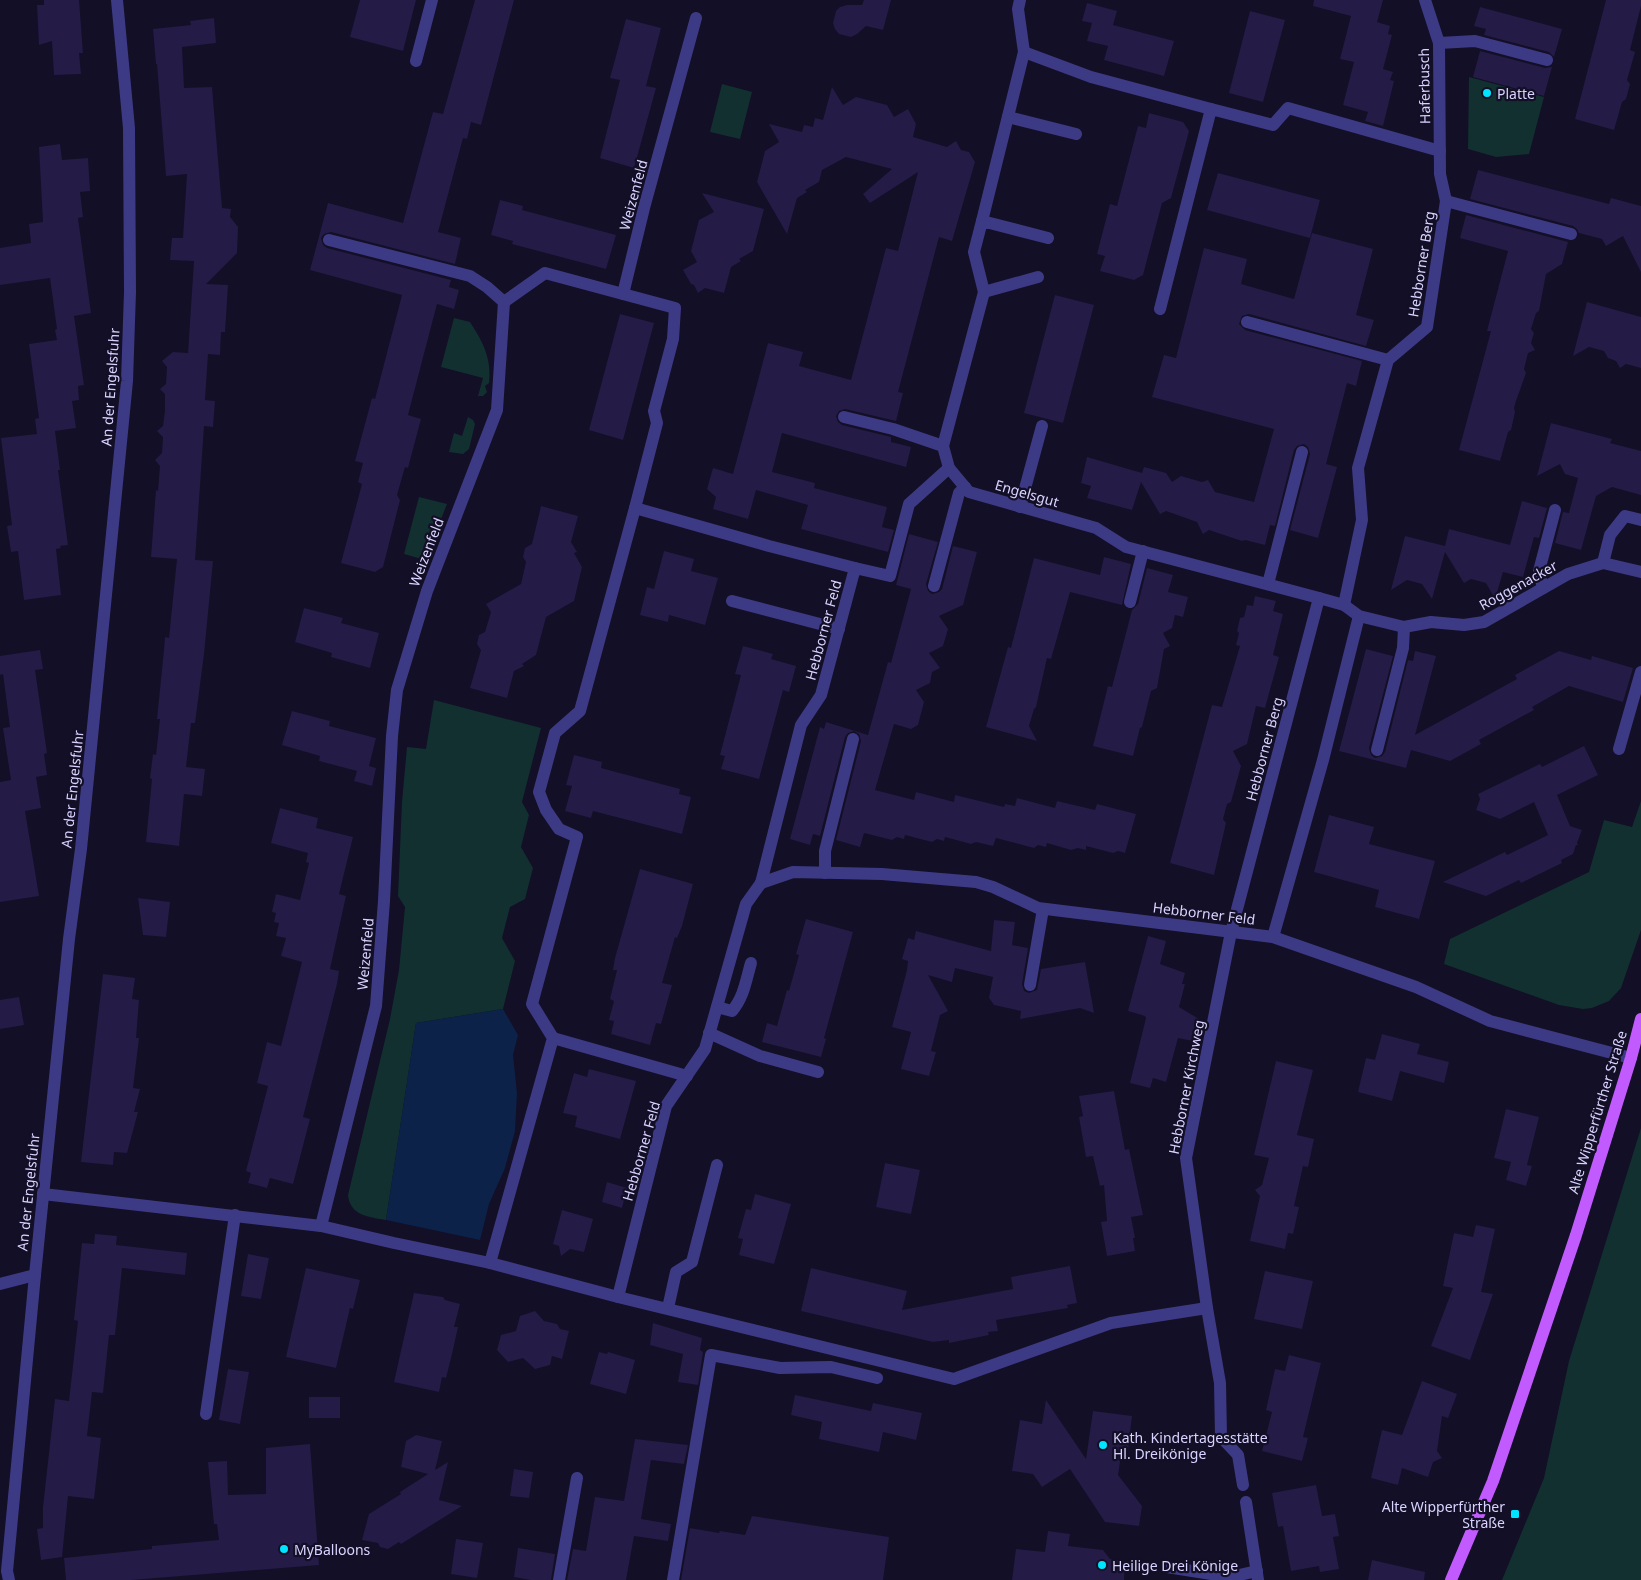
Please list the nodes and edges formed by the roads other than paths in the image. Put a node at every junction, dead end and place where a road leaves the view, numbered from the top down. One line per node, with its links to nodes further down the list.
1 (116, 0): 70 (street, An der Engelsfuhr)
2 (432, 0): 9 (street)
3 (1020, 0): 7 (street)
4 (1425, 0): 6 (street, Haferbusch)
5 (696, 18): 22 (street, Weizenfeld)
6 (1439, 43): 8 (street); 13 (street, Haferbusch)
7 (1024, 52): 10 (street); 11 (street)
8 (1547, 60)
9 (416, 61)
10 (1211, 109): 13 (street); 24 (street)
11 (1008, 117): 12 (street); 16 (street)
12 (1076, 134)
13 (1440, 151): 14 (street, Haferbusch)
14 (1440, 174): 15 (street, Hebborner Berg)
15 (1446, 201): 17 (street); 26 (street, Hebborner Berg)
16 (982, 221): 18 (street); 21 (street)
17 (1571, 234)
18 (1048, 238)
19 (329, 240): 23 (street)
20 (1038, 277): 21 (street)
21 (984, 292): 29 (street)
22 (623, 294): 23 (street); 33 (street)
23 (504, 302): 72 (street, Weizenfeld)
24 (1160, 310)
25 (1246, 322): 26 (street)
26 (1388, 360): 47 (street)
27 (844, 417): 29 (street)
28 (1042, 426): 34 (street)
29 (943, 446): 31 (street, Engelsgut)
30 (1302, 452): 41 (street)
31 (949, 468): 32 (street, Engelsgut); 39 (street, Hebborner Feld)
32 (965, 487): 34 (street, Engelsgut); 42 (street)
33 (634, 508): 39 (street); 65 (street)
34 (1020, 508): 37 (street, Engelsgut)
35 (1555, 510): 43 (street)
36 (1641, 520): 38 (street)
37 (1143, 551): 41 (street, Engelsgut); 46 (street)
38 (1603, 563): 40 (street); 43 (street, Roggenacker)
39 (855, 568): 50 (street, Hebborner Feld)
40 (1641, 572)
41 (1268, 584): 44 (street, Engelsgut)
42 (934, 586)
43 (1543, 588): 49 (street, Roggenacker)
44 (1319, 598): 47 (street); 58 (street, Hebborner Berg)
45 (732, 601): 50 (street)
46 (1130, 602)
47 (1344, 605): 48 (street)
48 (1358, 616): 49 (street, Roggenacker); 59 (street)
49 (1404, 627): 54 (street)
50 (839, 630): 56 (street, Hebborner Feld)
51 (1641, 672): 53 (street)
52 (853, 739): 55 (street)
53 (1619, 749)
54 (1377, 750)
55 (825, 873): 56 (street, Hebborner Feld); 57 (street, Hebborner Feld)
56 (761, 883): 62 (street, Hebborner Feld)
57 (1043, 909): 58 (street, Hebborner Feld); 61 (street)
58 (1231, 932): 59 (street, Hebborner Feld); 78 (street, Hebborner Kirchweg)
59 (1273, 937): 66 (street, Hebborner Feld)
60 (751, 963): 62 (street)
61 (1030, 985)
62 (717, 1008): 64 (street, Hebborner Feld)
63 (1641, 1019): 66 (main road, Alte Wipperfürther Straße)
64 (709, 1033): 67 (street); 68 (street, Hebborner Feld)
65 (553, 1038): 68 (street); 73 (street)
66 (1631, 1058): 89 (main road, Alte Wipperfürther Straße)
67 (818, 1072)
68 (688, 1076): 76 (street, Hebborner Feld)
69 (717, 1166): 77 (street)
70 (43, 1194): 71 (street); 74 (street, An der Engelsfuhr)
71 (235, 1215): 72 (street); 80 (street)
72 (322, 1226): 73 (street)
73 (490, 1263): 76 (street)
74 (35, 1275): 75 (street); 86 (street, An der Engelsfuhr)
75 (0, 1284)
76 (618, 1296): 77 (street)
77 (668, 1308): 78 (street)
78 (1207, 1308): 82 (street, Hebborner Kirchweg)
79 (877, 1378): 88 (street)
80 (206, 1414)
81 (577, 1478): 87 (street)
82 (1243, 1485)
83 (1246, 1502): 85 (street)
84 (1167, 1567): 85 (street)
85 (1257, 1575)
86 (10, 1580)
87 (559, 1580)
88 (673, 1580)
89 (1451, 1580)

